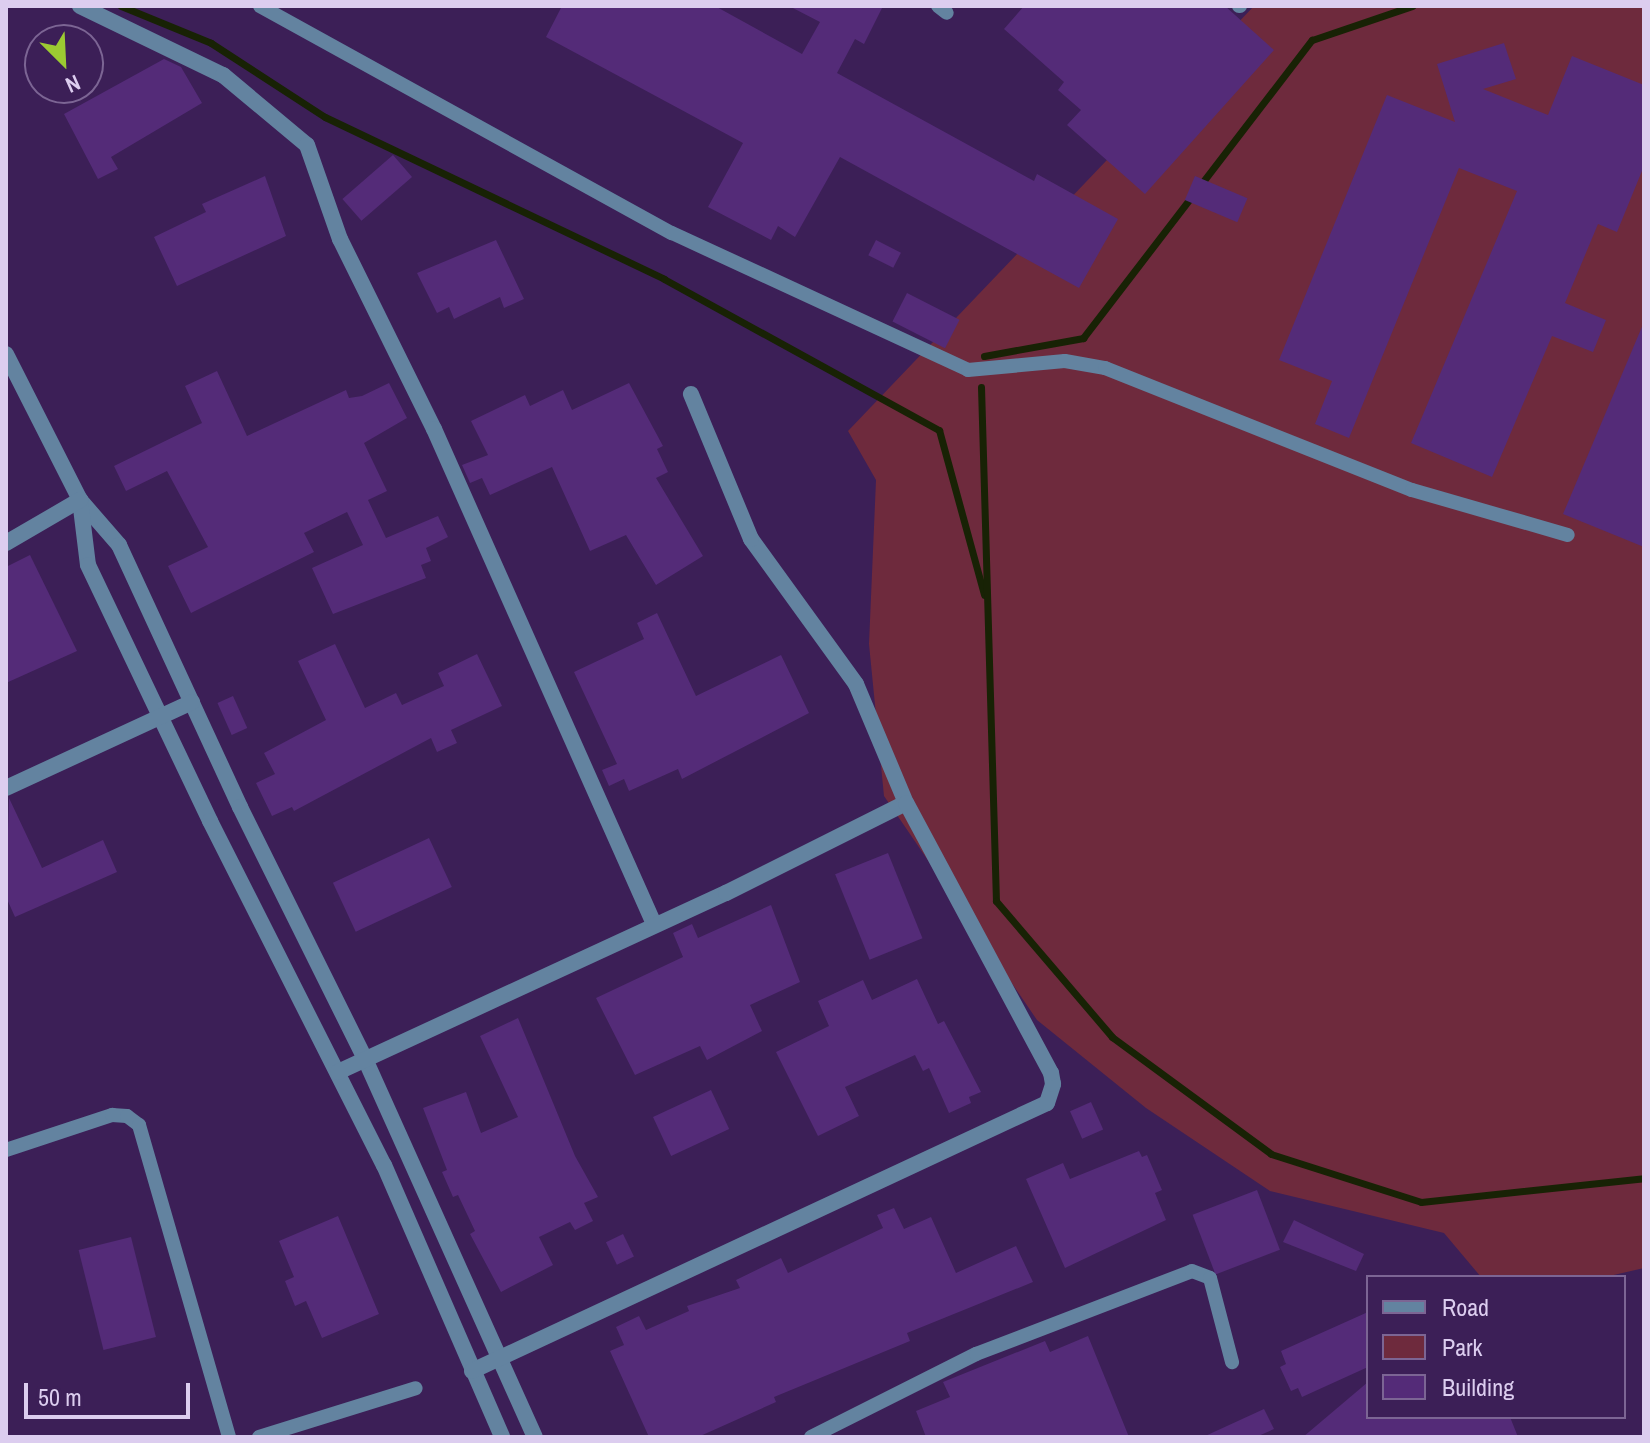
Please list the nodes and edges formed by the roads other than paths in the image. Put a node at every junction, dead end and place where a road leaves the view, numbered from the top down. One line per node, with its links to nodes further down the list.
1 (80, 6): 12 (street)
2 (260, 6): 6 (lane)
3 (6, 354): 5 (street)
4 (691, 394): 11 (street)
5 (80, 500): 7 (street); 8 (street); 9 (street)
6 (1568, 535)
7 (6, 543)
8 (192, 702): 9 (street); 13 (street)
9 (162, 716): 10 (street); 14 (street)
10 (6, 788)
11 (906, 803): 12 (street); 16 (street)
12 (654, 924): 13 (street)
13 (365, 1059): 14 (street); 16 (street)
14 (338, 1072): 18 (street)
15 (6, 1150): 20 (lane)
16 (499, 1358): 18 (street); 23 (street)
17 (1232, 1362): 24 (lane)
18 (472, 1371): 22 (street)
19 (416, 1388): 21 (lane)
20 (229, 1437)
21 (259, 1437)
22 (502, 1437)
23 (535, 1437)
24 (811, 1437)

